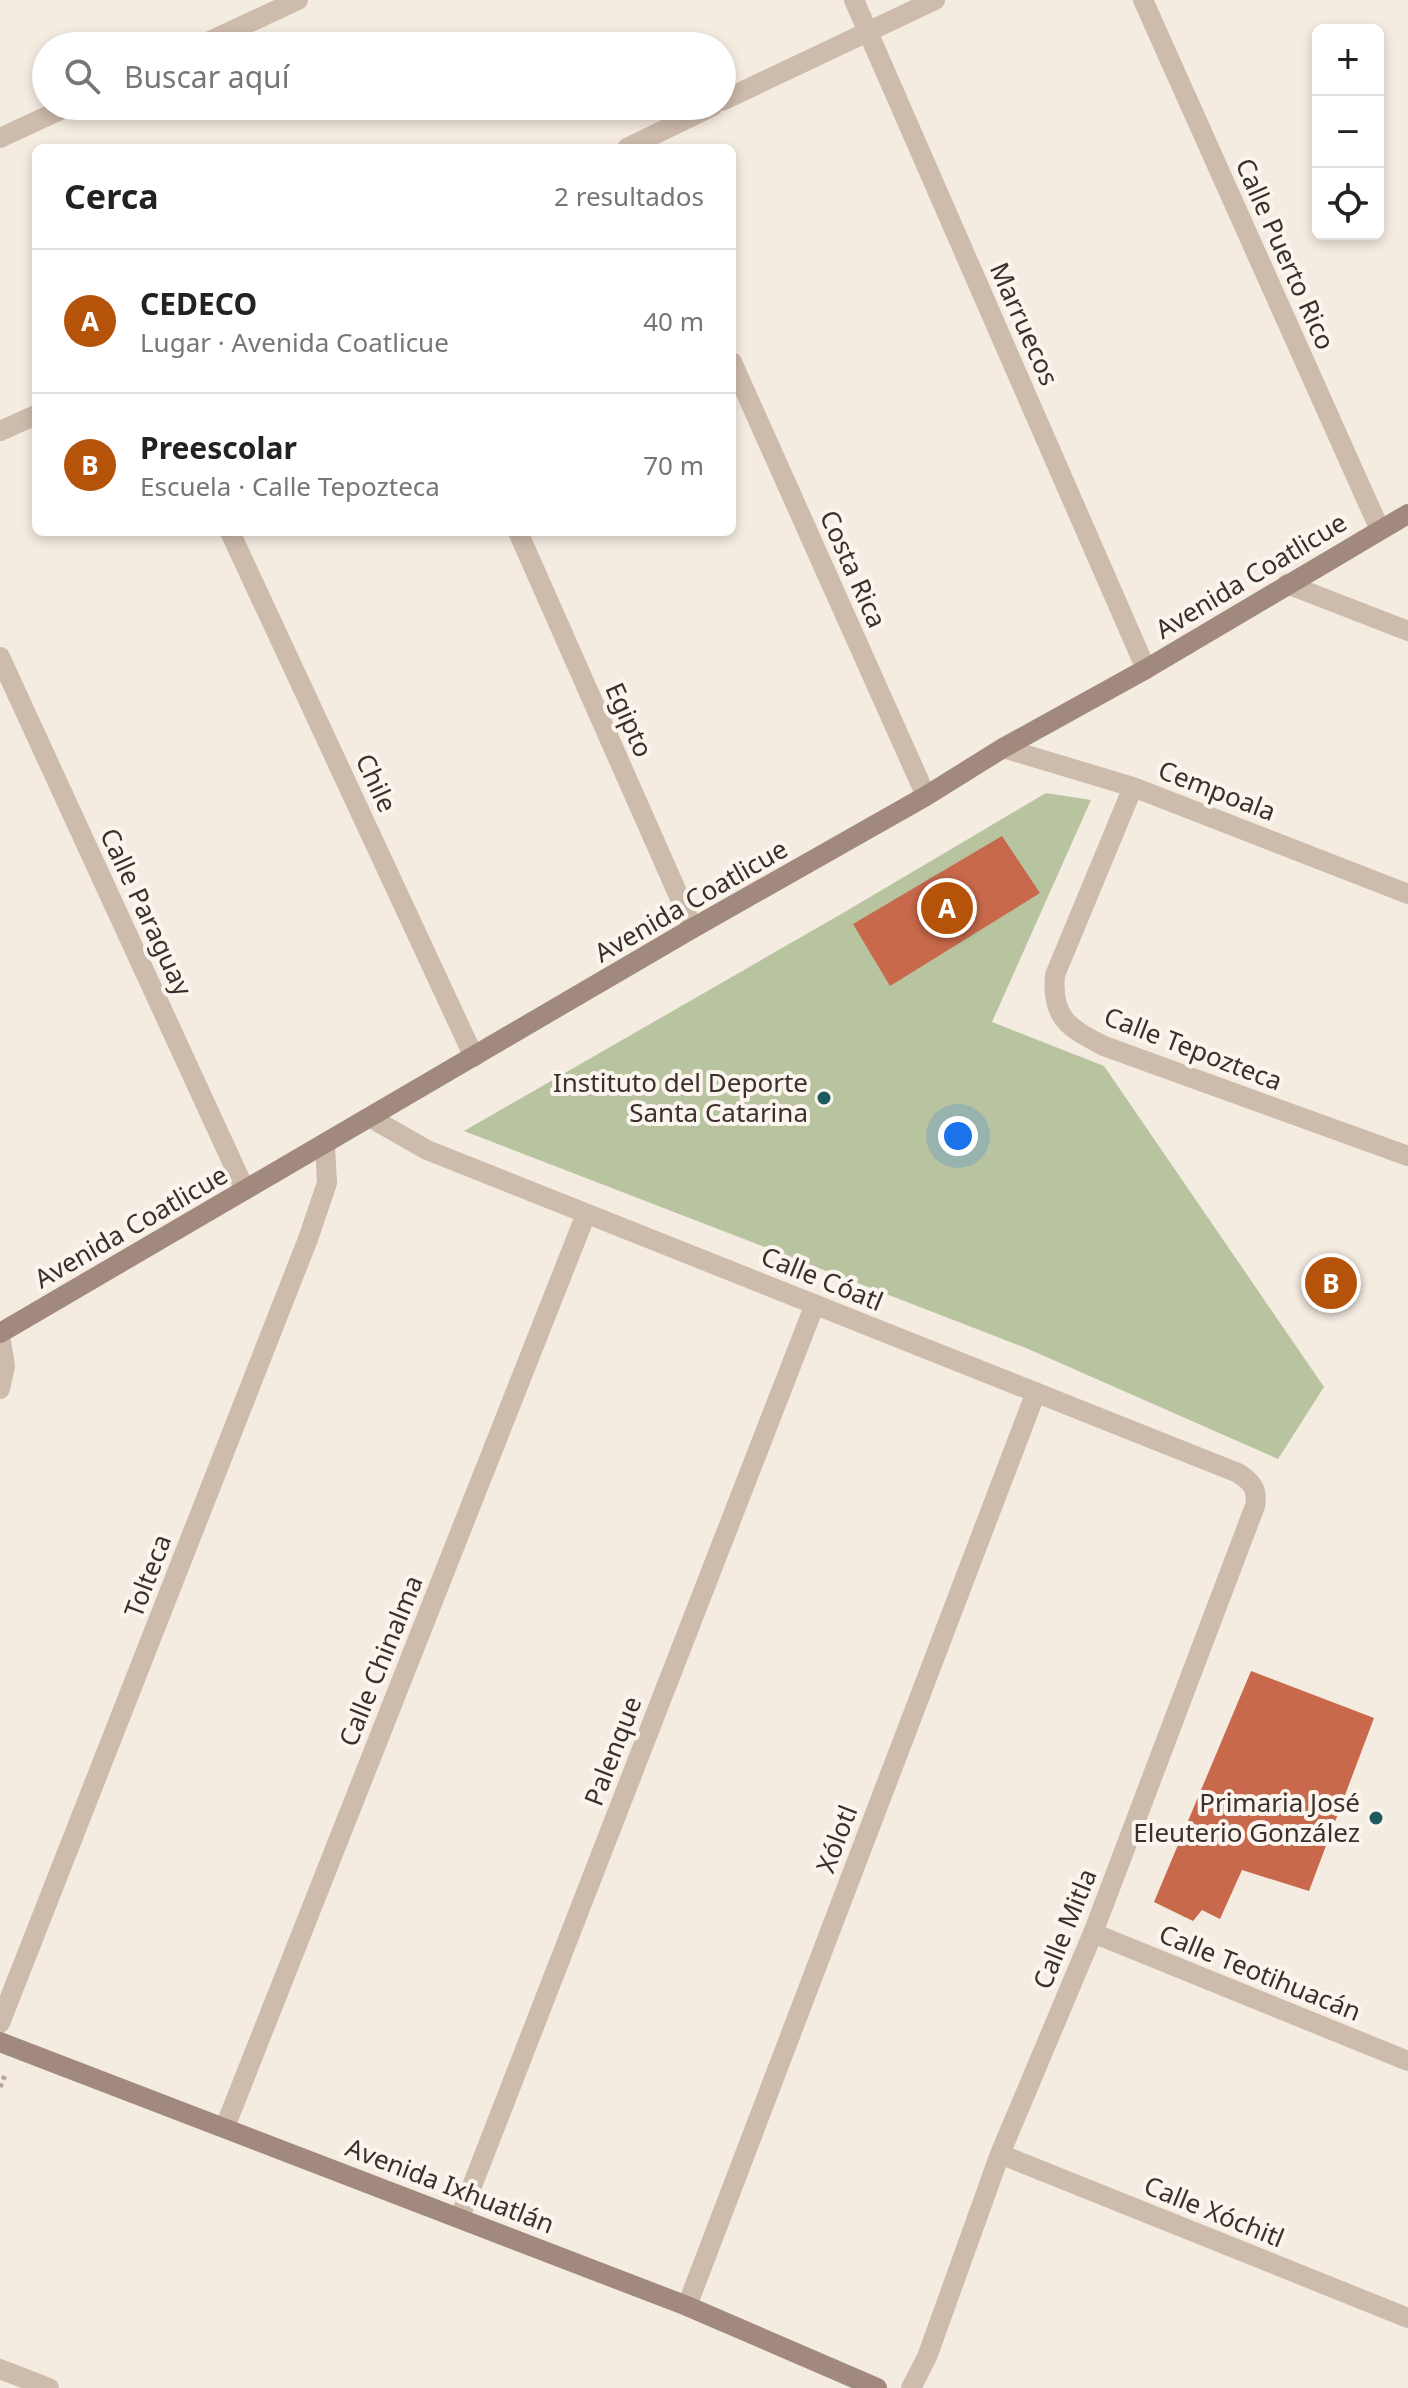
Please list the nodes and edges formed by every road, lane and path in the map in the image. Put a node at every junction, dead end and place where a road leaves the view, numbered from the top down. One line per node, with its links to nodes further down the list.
1 (298, 0): 6 (street)
2 (854, 0): 5 (street, Marruecos)
3 (935, 0): 5 (street)
4 (1143, 0): 16 (street, Calle Puerto Rico)
5 (867, 30): 7 (street); 22 (street, Marruecos)
6 (229, 32)
7 (736, 94)
8 (39, 120): 10 (street)
9 (685, 120): 11 (street)
10 (0, 138)
11 (638, 144)
12 (736, 371): 25 (street, Costa Rica)
13 (32, 417): 14 (street)
14 (0, 431)
15 (1408, 514): 16 (street, Avenida Coatlicue)
16 (1380, 530): 19 (street, Avenida Coatlicue)
17 (232, 536): 28 (street, Chile)
18 (520, 536): 27 (street, Egipto)
19 (1287, 584): 20 (street); 22 (street, Avenida Coatlicue)
20 (1408, 631)
21 (0, 657): 32 (street, Calle Paraguay)
22 (1146, 669): 23 (street, Avenida Coatlicue)
23 (1003, 748): 24 (street, Cempoala); 25 (street, Avenida Coatlicue)
24 (1133, 787): 26 (street, Cempoala); 31 (street, Calle Tepozteca)
25 (926, 796): 27 (street, Avenida Coatlicue)
26 (1408, 894)
27 (693, 928): 28 (street, Avenida Coatlicue)
28 (474, 1057): 29 (street, Avenida Coatlicue)
29 (371, 1118): 30 (street, Avenida Coatlicue); 33 (street, Calle Cóatl)
30 (325, 1145): 32 (street, Avenida Coatlicue); 40 (street, Tolteca)
31 (1408, 1156)
32 (245, 1190): 35 (street, Avenida Coatlicue)
33 (586, 1214): 34 (street, Calle Cóatl); 43 (street, Calle Chinalma)
34 (815, 1304): 37 (street, Calle Cóatl); 45 (street, Palenque)
35 (0, 1335): 36 (street)
36 (0, 1389)
37 (1036, 1392): 38 (street, Calle Cóatl); 46 (street, Xólotl)
38 (1254, 1487): 39 (street, Calle Mitla)
39 (1093, 1933): 42 (street, Calle Teotihuacán); 44 (street, Calle Mitla)
40 (0, 2023)
41 (0, 2042): 43 (street, Avenida Ixhuatlán)
42 (1408, 2061)
43 (225, 2127): 45 (street, Avenida Ixhuatlán)
44 (1000, 2154): 47 (street, Calle Xóchitl); 51 (street, Calle Mitla)
45 (460, 2217): 46 (street, Avenida Ixhuatlán)
46 (687, 2306): 50 (street, Avenida Ixhuatlán)
47 (1408, 2318)
48 (0, 2369): 49 (street)
49 (49, 2388)
50 (877, 2388)
51 (911, 2388)

